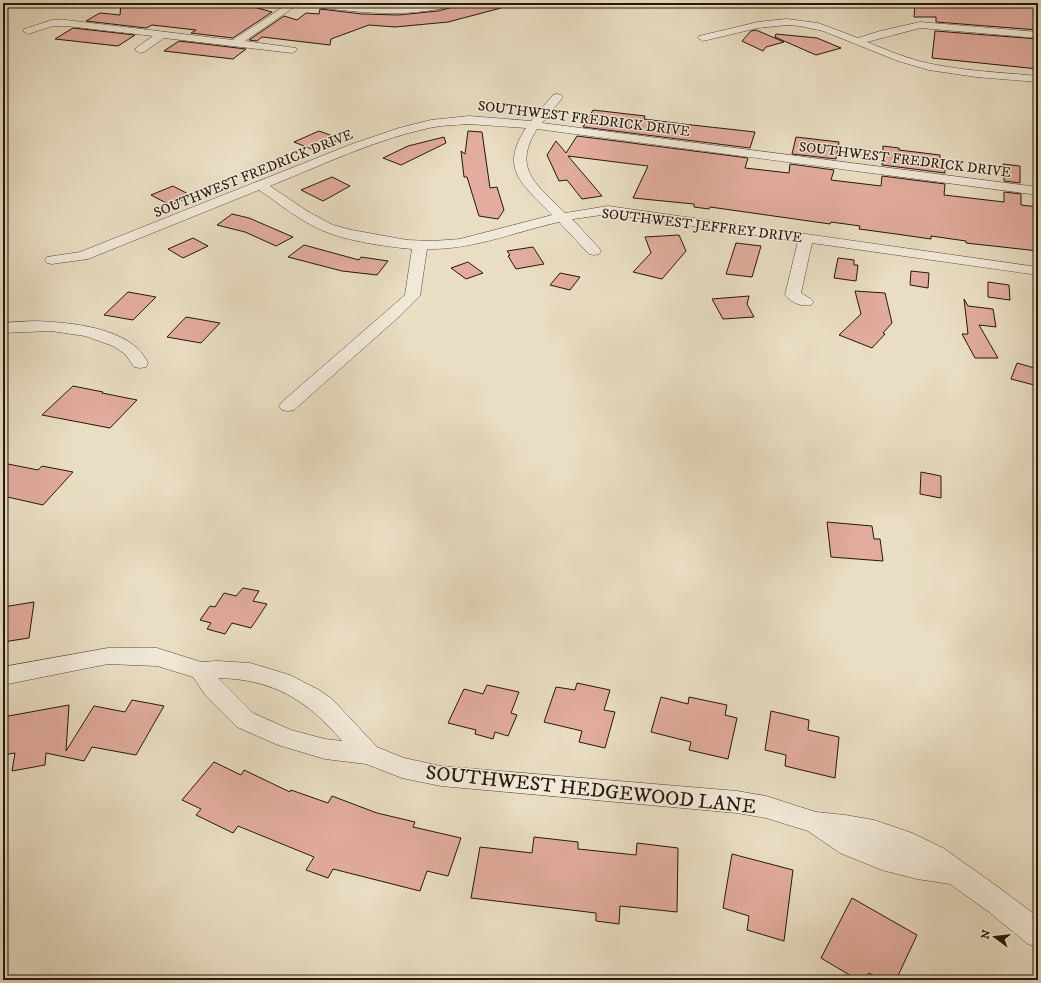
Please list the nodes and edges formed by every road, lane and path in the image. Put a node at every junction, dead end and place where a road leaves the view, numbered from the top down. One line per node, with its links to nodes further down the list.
1 (295, 3): 8 (street)
2 (304, 3): 3 (street)
3 (454, 3)
4 (28, 31): 5 (street)
5 (163, 34): 8 (street); 10 (street)
6 (1038, 35): 9 (street)
7 (703, 38): 9 (street)
8 (237, 42): 11 (street)
9 (856, 42): 12 (street)
10 (140, 50)
11 (292, 50)
12 (1038, 79)
13 (556, 97): 14 (street)
14 (535, 125): 15 (street, SOUTHWEST FREDRICK DRIVE); 16 (street, SOUTHWEST FREDRICK DRIVE); 17 (street)
15 (261, 186): 19 (street, SOUTHWEST JEFFREY DRIVE); 21 (street, SOUTHWEST FREDRICK DRIVE)
16 (1038, 191)
17 (560, 217): 18 (street, SOUTHWEST JEFFREY DRIVE); 19 (street, SOUTHWEST JEFFREY DRIVE); 20 (street)
18 (806, 238): 22 (street, SOUTHWEST JEFFREY DRIVE); 23 (street)
19 (420, 246): 26 (street)
20 (594, 251)
21 (52, 260)
22 (1038, 271)
23 (806, 302)
24 (3, 328): 25 (street)
25 (140, 363)
26 (288, 406)
27 (201, 671): 28 (street, SOUTHWEST HEDGEWOOD LANE); 29 (street, SOUTHWEST HEDGEWOOD LANE); 29 (street, SOUTHWEST HEDGEWOOD LANE)
28 (3, 676)
29 (368, 754): 30 (street, SOUTHWEST HEDGEWOOD LANE)
30 (1038, 935)

